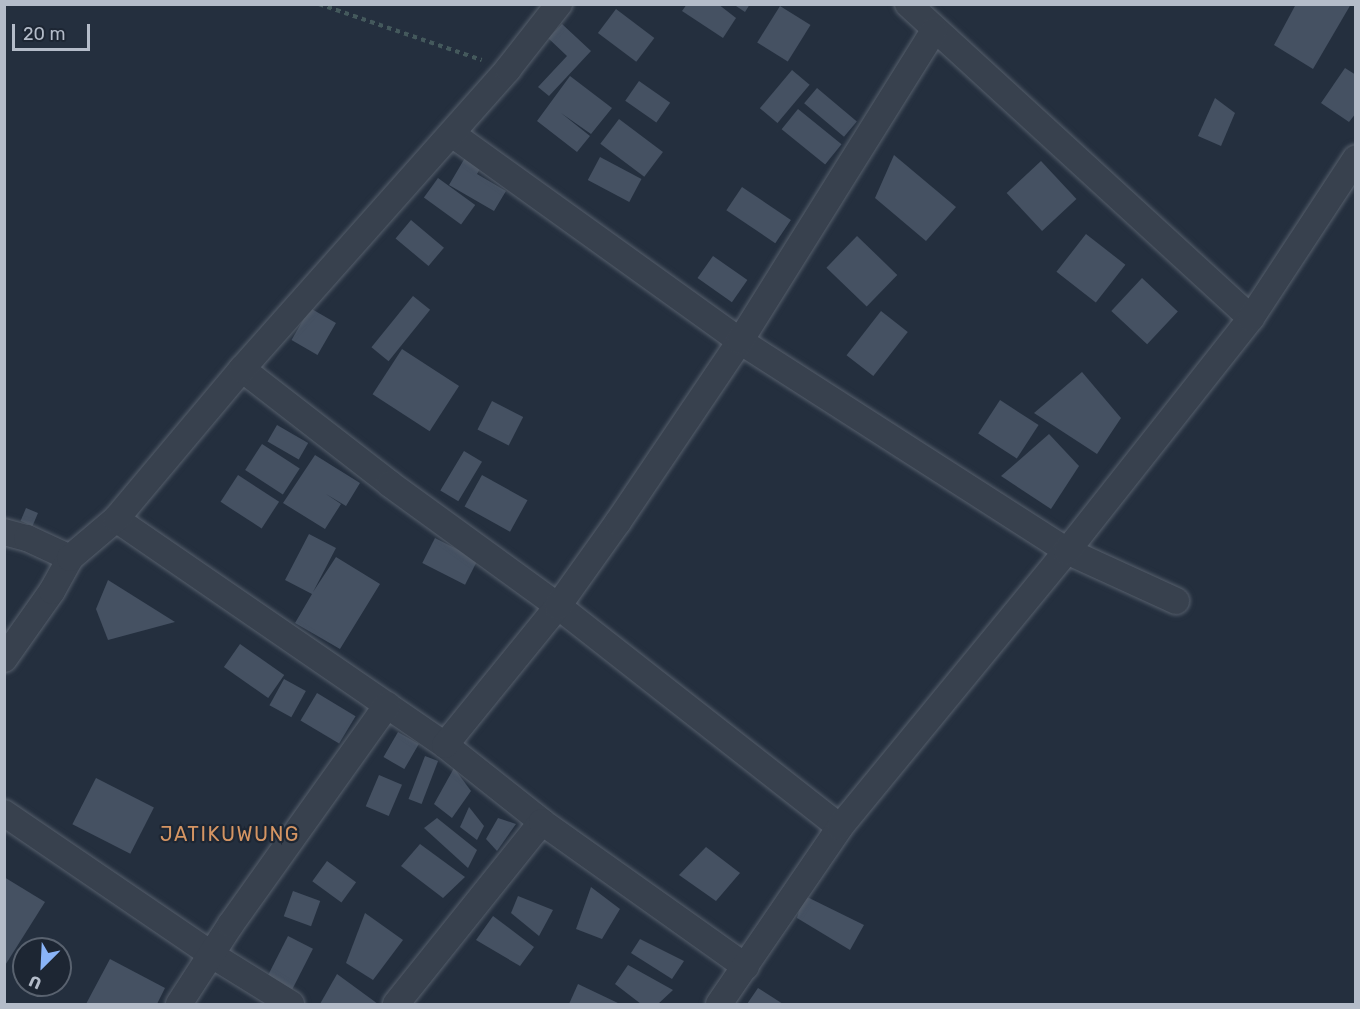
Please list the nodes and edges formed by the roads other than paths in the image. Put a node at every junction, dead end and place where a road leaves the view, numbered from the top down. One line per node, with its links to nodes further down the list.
1 (559, 4): 4 (street)
2 (908, 4): 3 (street)
3 (934, 31): 6 (street); 7 (street)
4 (452, 134): 7 (street); 8 (street)
5 (1356, 158): 6 (street)
6 (1251, 318): 11 (street)
7 (740, 341): 11 (street); 14 (street)
8 (242, 369): 9 (street); 14 (street)
9 (116, 519): 12 (street); 16 (street)
10 (4, 532): 12 (street)
11 (1066, 551): 13 (street); 20 (street)
12 (70, 558): 15 (street)
13 (1176, 601)
14 (558, 606): 17 (street); 20 (street)
15 (4, 659)
16 (387, 705): 17 (street); 21 (street)
17 (445, 745): 19 (street)
18 (4, 813): 21 (street)
19 (542, 822): 22 (street); 25 (street)
20 (840, 827): 22 (street)
21 (212, 955): 23 (street); 24 (street)
22 (746, 967): 26 (street)
23 (179, 1005)
24 (291, 1005)
25 (396, 1005)
26 (718, 1005)

